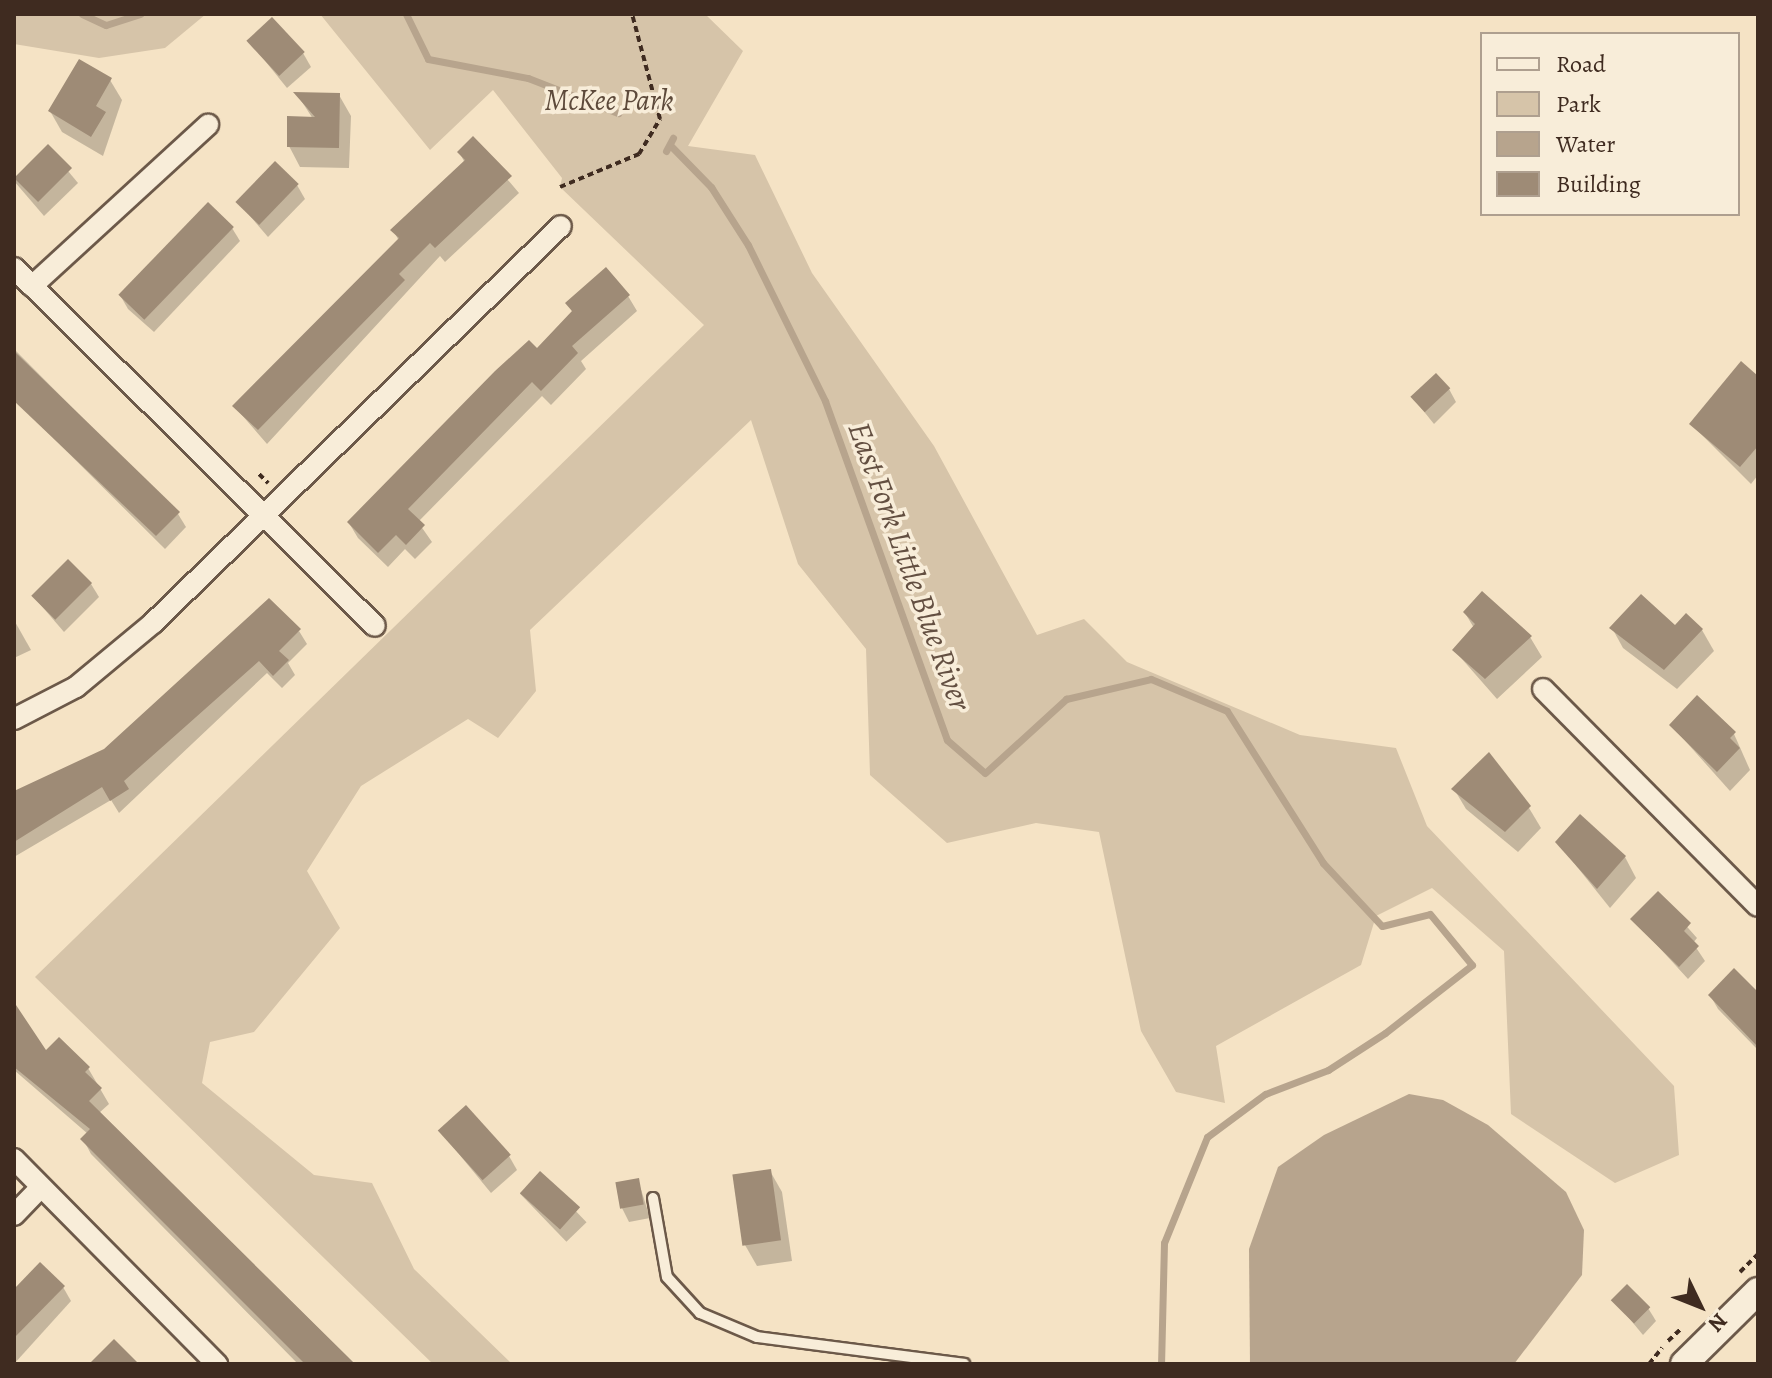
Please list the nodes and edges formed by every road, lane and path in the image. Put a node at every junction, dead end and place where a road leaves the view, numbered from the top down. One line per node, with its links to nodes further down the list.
1 (632, 14): 3 (path)
2 (208, 125): 6 (street)
3 (560, 187)
4 (561, 226): 7 (street)
5 (14, 268): 6 (street)
6 (32, 286): 7 (street)
7 (265, 517): 8 (street); 10 (street)
8 (375, 626)
9 (1543, 689): 11 (street)
10 (14, 719)
11 (1758, 906)
12 (14, 1159): 13 (street)
13 (39, 1189): 15 (street); 17 (street)
14 (653, 1198): 18 (lane)
15 (14, 1215)
16 (1758, 1291): 19 (street)
17 (217, 1364)
18 (964, 1364)
19 (1684, 1364)

